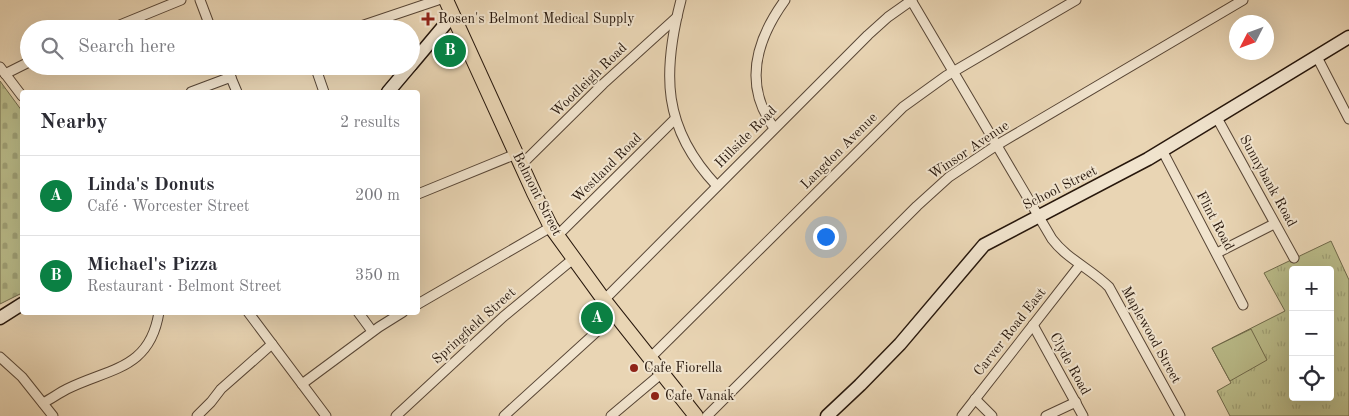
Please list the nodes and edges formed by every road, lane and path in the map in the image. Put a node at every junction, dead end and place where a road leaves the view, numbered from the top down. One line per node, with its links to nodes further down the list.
1 (181, 0): 12 (street)
2 (200, 0): 13 (street)
3 (438, 0): 14 (street)
4 (446, 0): 10 (main road, Belmont Street)
5 (681, 0): 11 (street)
6 (785, 0): 34 (street)
7 (912, 0): 20 (street, Maplewood Street); 34 (street, Hillside Road)
8 (1076, 0): 20 (street, Langdon Avenue)
9 (1242, 0): 35 (street, Winsor Avenue)
10 (453, 15): 16 (street); 37 (main road, Belmont Street)
11 (677, 17): 32 (street); 37 (street, Woodleigh Road)
12 (132, 20)
13 (208, 20)
14 (379, 20)
15 (1349, 38): 17 (street, School Street)
16 (420, 55)
17 (1317, 57): 29 (street); 31 (street, School Street)
18 (20, 65): 19 (street)
19 (3, 70): 28 (street)
20 (954, 72): 35 (street, Maplewood Street); 61 (street, Langdon Avenue)
21 (318, 75): 26 (street)
22 (403, 75): 27 (street)
23 (231, 77): 24 (street); 25 (street)
24 (196, 90)
25 (236, 90)
26 (323, 90)
27 (390, 90)
28 (20, 93)
29 (1337, 95): 30 (street); 33 (street)
30 (1349, 102)
31 (1217, 118): 36 (street, School Street); 41 (street, Sunnybank Road)
32 (675, 119): 38 (street); 42 (street, Westland Road)
33 (1349, 119)
34 (774, 128): 38 (street, Hillside Road)
35 (997, 145): 40 (street, Maplewood Street); 74 (street, Winsor Avenue)
36 (1162, 150): 40 (street, School Street); 43 (street, Flint Road)
37 (519, 159): 39 (street); 42 (main road, Belmont Street)
38 (717, 186): 47 (street, Hillside Road)
39 (420, 193)
40 (1038, 216): 46 (street, Maplewood Street); 75 (street, School Street)
41 (1274, 224): 43 (street); 44 (street, Sunnybank Road)
42 (554, 231): 45 (main road, Belmont Street); 48 (street, Westland Road)
43 (1217, 253): 50 (street, Flint Road)
44 (1294, 258)
45 (573, 259): 47 (main road, Belmont Street); 70 (street, Springfield Street)
46 (1080, 264): 57 (street, Carver Road East); 80 (street, Maplewood Street)
47 (604, 300): 55 (main road, Belmont Street)
48 (420, 303)
49 (20, 305): 56 (street)
50 (1243, 305)
51 (158, 315): 66 (street)
52 (250, 315): 59 (street)
53 (360, 315): 58 (street)
54 (398, 315): 58 (street)
55 (616, 315): 61 (main road, Belmont Street); 71 (street)
56 (0, 318)
57 (1033, 325): 64 (street, Carver Road East); 65 (street, Clyde Road)
58 (372, 331): 63 (street)
59 (272, 344): 63 (street); 68 (street)
60 (0, 357): 66 (street)
61 (650, 358): 62 (main road, Belmont Street)
62 (662, 373): 72 (street); 73 (main road, Belmont Street)
63 (302, 384): 69 (street)
64 (975, 399): 76 (street, Carver Road East); 77 (street)
65 (1076, 402): 78 (street); 79 (street, Clyde Road)
66 (43, 403): 67 (street)
67 (53, 416)
68 (197, 416)
69 (326, 416)
70 (396, 416)
71 (504, 416)
72 (611, 416)
73 (696, 416)
74 (707, 416)
75 (827, 416)
76 (962, 416)
77 (992, 416)
78 (1046, 416)
79 (1083, 416)
80 (1180, 416)

